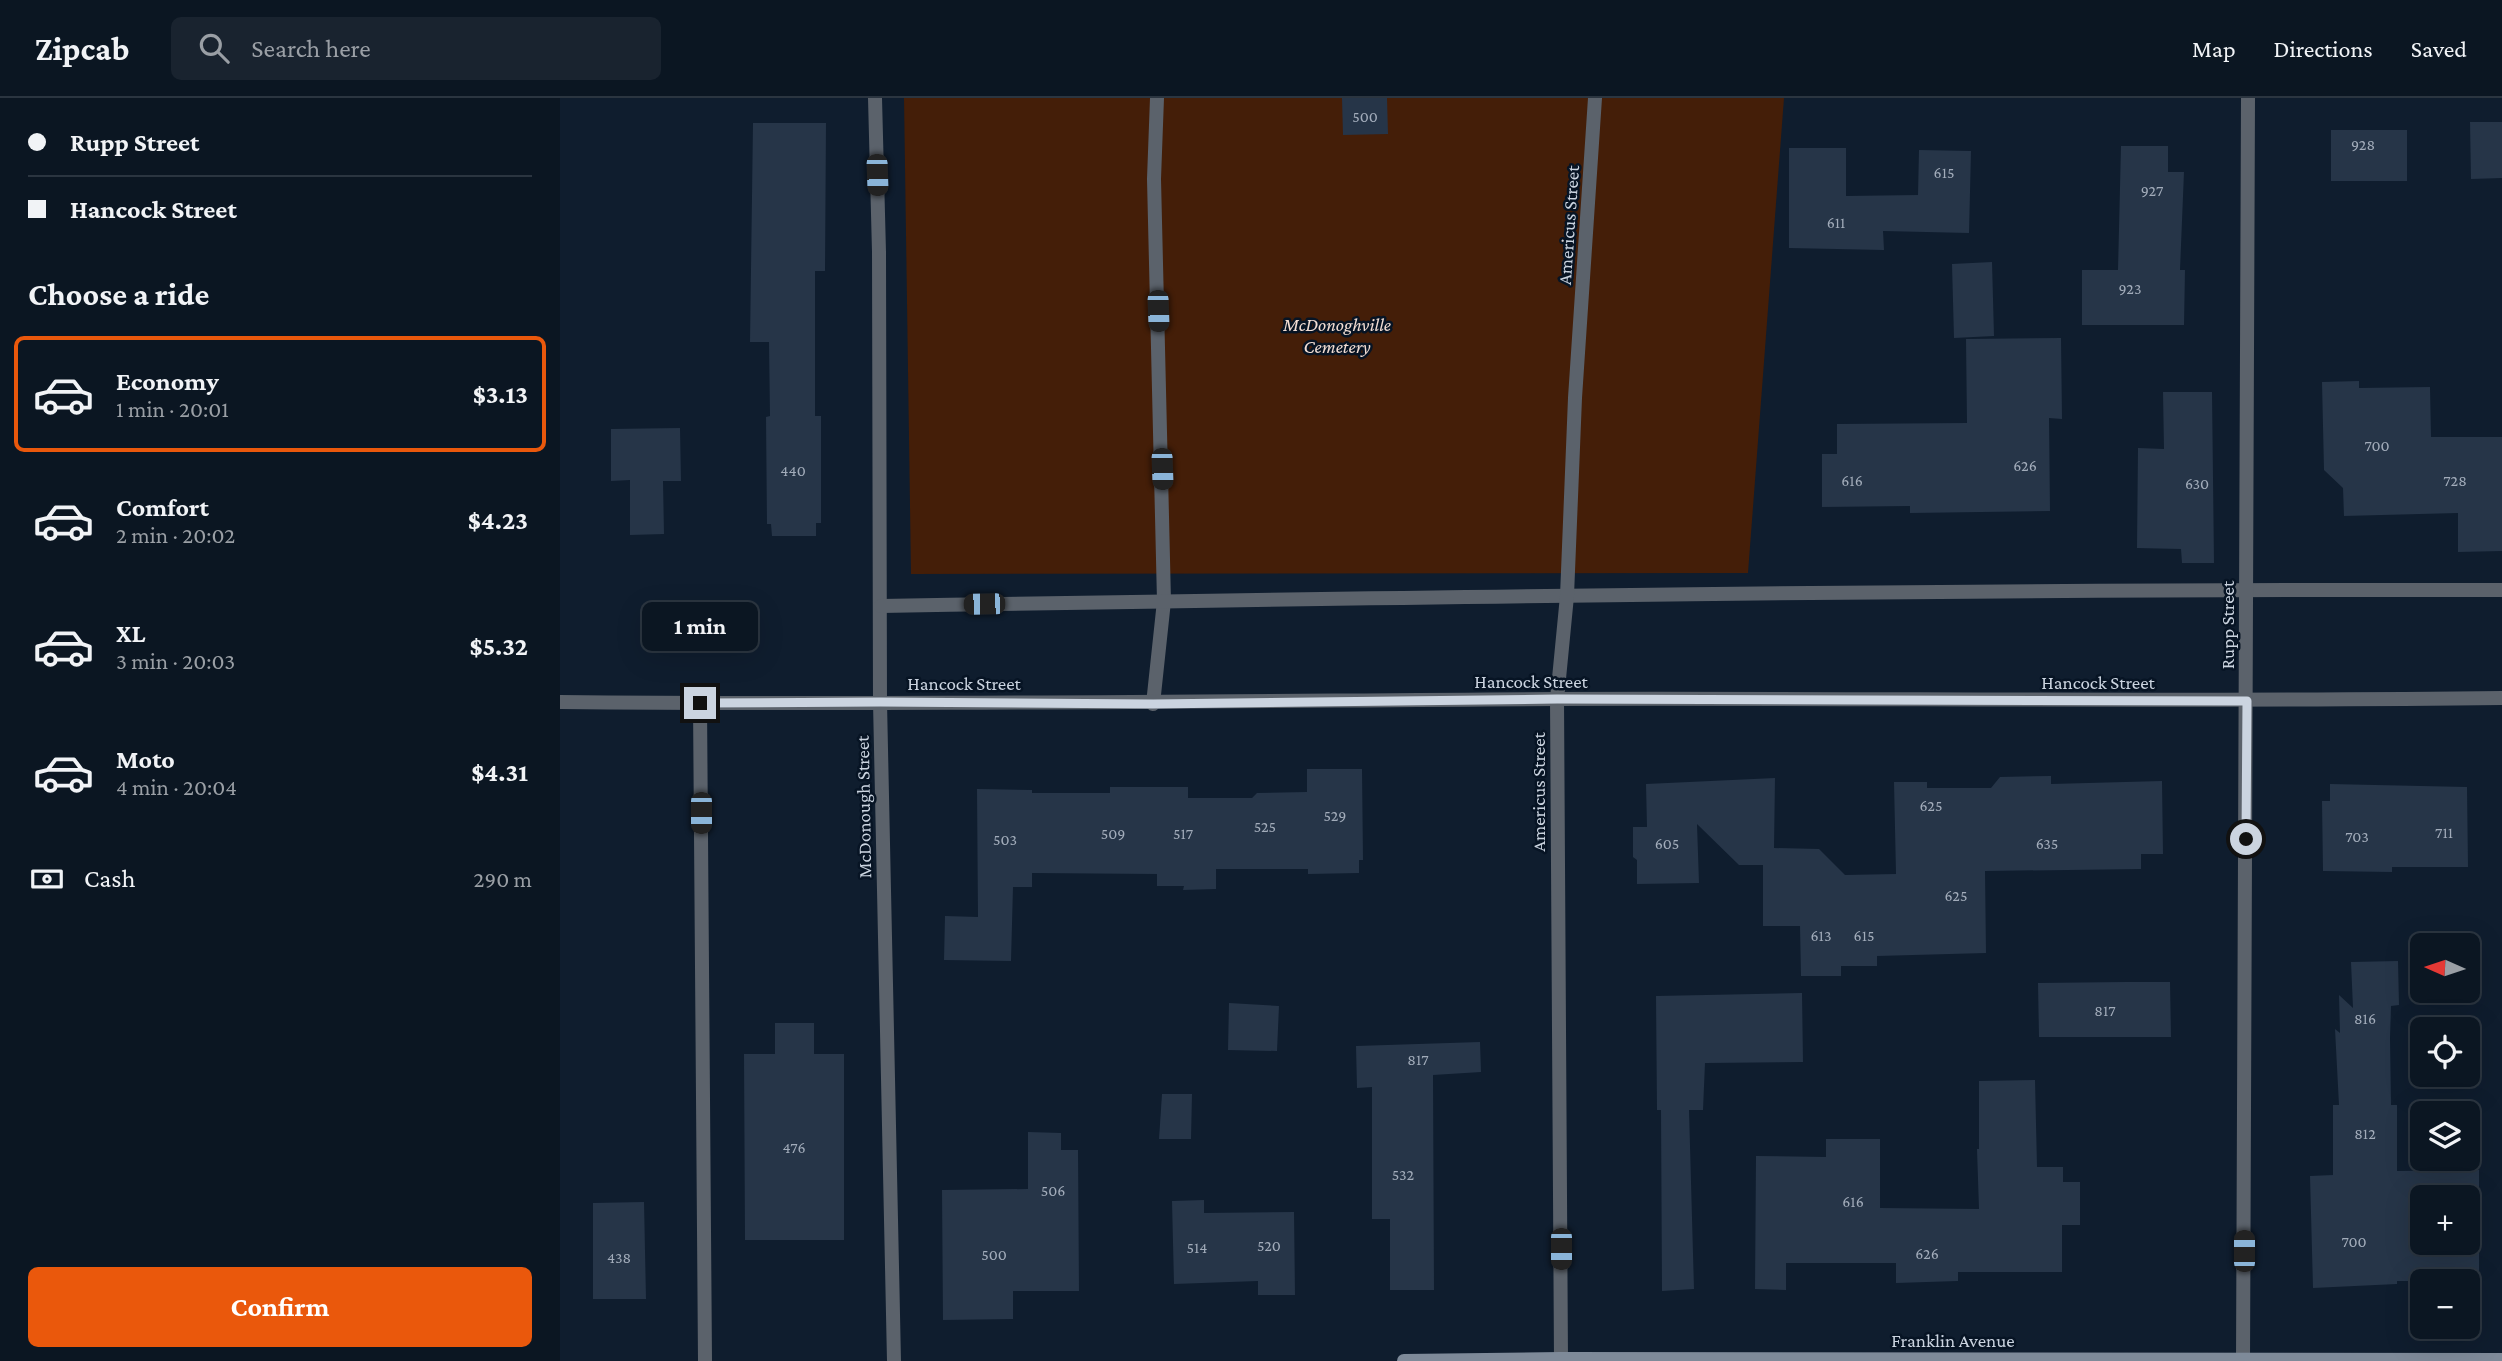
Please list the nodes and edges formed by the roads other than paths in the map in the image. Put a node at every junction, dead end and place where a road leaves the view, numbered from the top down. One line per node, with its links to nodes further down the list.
1 (875, 98): 9 (street, McDonough Street)
2 (1157, 98): 8 (street)
3 (1595, 98): 7 (street, Americus Street)
4 (2248, 98): 5 (street, Rupp Street)
5 (2246, 590): 6 (street); 7 (street); 12 (street, Rupp Street)
6 (2502, 590)
7 (1567, 596): 8 (street); 11 (street, Americus Street)
8 (1164, 601): 9 (street); 16 (street)
9 (881, 606): 14 (street, McDonough Street)
10 (2502, 698): 12 (street, Hancock Street)
11 (1557, 699): 12 (street, Hancock Street); 16 (street, Hancock Street); 17 (street, Americus Street)
12 (2247, 701): 22 (street, Rupp Street)
13 (560, 702): 15 (street, Hancock Street)
14 (880, 702): 15 (street, Hancock Street); 16 (street, Hancock Street); 20 (street, McDonough Street)
15 (700, 703): 19 (street)
16 (1153, 704)
17 (1561, 1360): 21 (main road, Franklin Avenue); 22 (main road, Franklin Avenue)
18 (2502, 1360): 22 (main road, Franklin Avenue)
19 (705, 1361)
20 (894, 1361)
21 (1404, 1361)
22 (2243, 1361)

